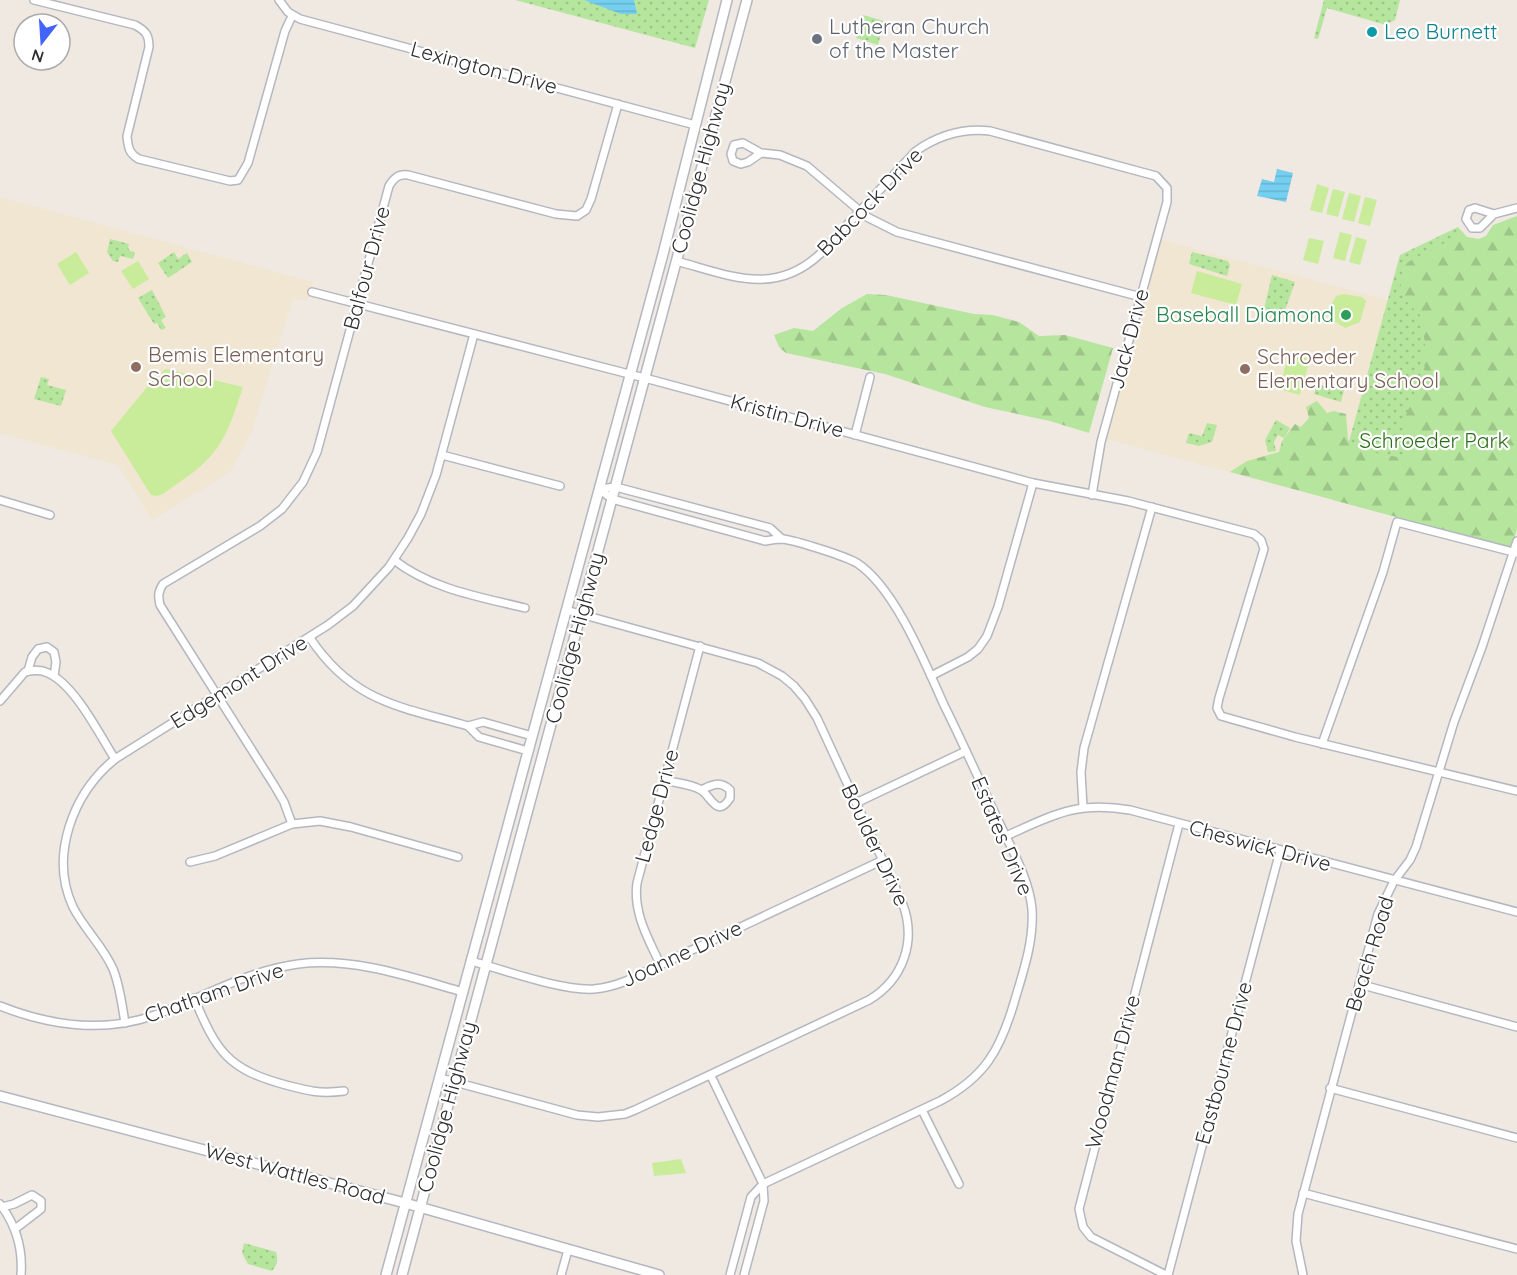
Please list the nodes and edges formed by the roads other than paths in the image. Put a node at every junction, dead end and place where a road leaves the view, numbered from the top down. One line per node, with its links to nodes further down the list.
1 (34, 0): 5 (street)
2 (279, 0): 5 (street)
3 (727, 0): 6 (main road, Coolidge Highway)
4 (747, 0): 7 (main road, Coolidge Highway)
5 (292, 16): 8 (street, Lexington Drive)
6 (711, 60): 7 (main road); 9 (main road, Coolidge Highway)
7 (728, 72): 10 (main road, Coolidge Highway)
8 (618, 104): 11 (street, Lexington Drive); 21 (street, Balfour Drive)
9 (701, 104): 10 (main road); 11 (main road, Coolidge Highway)
10 (716, 115): 18 (main road, Coolidge Highway)
11 (695, 125): 17 (main road, Coolidge Highway)
12 (761, 153): 15 (street)
13 (1166, 185): 15 (street, Babcock Drive); 20 (street, Jack Drive)
14 (1517, 208): 16 (street)
15 (860, 212): 18 (street, Babcock Drive); 20 (street)
16 (1494, 214)
17 (663, 254): 18 (main road); 23 (main road, Coolidge Highway)
18 (676, 261): 25 (main road, Coolidge Highway)
19 (312, 292): 21 (street, Kristin Drive)
20 (1140, 297): 32 (street, Jack Drive)
21 (357, 304): 22 (street, Kristin Drive); 49 (street, Balfour Drive)
22 (474, 334): 23 (street, Kristin Drive); 27 (street, Edgemont Drive)
23 (630, 375): 25 (street, Kristin Drive); 31 (main road, Coolidge Highway)
24 (870, 377): 26 (street)
25 (645, 378): 26 (street, Kristin Drive); 30 (main road, Coolidge Highway)
26 (855, 435): 28 (street, Kristin Drive)
27 (442, 455): 29 (street); 40 (street, Edgemont Drive)
28 (1033, 483): 32 (street, Kristin Drive); 48 (street)
29 (560, 486)
30 (616, 487): 31 (street, Estates Drive); 33 (main road, Coolidge Highway); 37 (street, Estates Drive)
31 (599, 489): 33 (street, Estates Drive); 42 (main road, Coolidge Highway)
32 (1092, 495): 35 (street, Kristin Drive)
33 (612, 499): 37 (street, Estates Drive); 43 (main road, Coolidge Highway)
34 (0, 500): 36 (street)
35 (1152, 507): 53 (street, Kristin Drive); 62 (street)
36 (50, 515)
37 (782, 539): 48 (street, Estates Drive)
38 (1517, 541): 39 (street, Beach Road)
39 (1515, 552): 53 (street); 57 (street, Beach Road)
40 (394, 560): 41 (street); 44 (street, Edgemont Drive)
41 (525, 608)
42 (566, 610): 43 (street, Boulder Drive); 52 (main road, Coolidge Highway)
43 (581, 614): 45 (street, Boulder Drive); 74 (main road, Coolidge Highway)
44 (310, 638): 49 (street, Edgemont Drive); 51 (street)
45 (700, 646): 58 (street, Ledge Drive); 61 (street, Boulder Drive)
46 (28, 671): 47 (street); 47 (street); 50 (street)
47 (54, 676): 56 (street)
48 (931, 676): 55 (street, Estates Drive)
49 (218, 695): 56 (street, Edgemont Drive); 63 (street)
50 (0, 701)
51 (468, 726): 52 (street); 54 (street)
52 (532, 736): 54 (main road, Coolidge Highway)
53 (1322, 744): 57 (street)
54 (528, 750): 72 (main road, Coolidge Highway)
55 (966, 751): 61 (street); 65 (street, Estates Drive)
56 (115, 759): 79 (street, Edgemont Drive)
57 (1439, 771): 60 (street); 70 (street, Beach Road)
58 (664, 780): 59 (street); 73 (street, Ledge Drive)
59 (701, 790)
60 (1517, 791)
61 (856, 803): 68 (street, Boulder Drive)
62 (1083, 807): 64 (street, Cheswick Drive); 65 (street, Cheswick Drive)
63 (292, 824): 67 (street); 69 (street)
64 (1179, 824): 66 (street, Cheswick Drive); 105 (street, Woodman Drive)
65 (1006, 836): 87 (street, Estates Drive)
66 (1280, 851): 70 (street, Cheswick Drive); 105 (street, Eastbourne Drive)
67 (458, 857)
68 (883, 860): 73 (street, Joanne Drive); 81 (street, Boulder Drive)
69 (190, 862)
70 (1394, 881): 71 (street, Cheswick Drive); 75 (street, Beach Road)
71 (1517, 912)
72 (471, 961): 74 (street, Joanne Drive); 76 (main road, Coolidge Highway)
73 (660, 964): 74 (street, Joanne Drive)
74 (486, 965): 83 (main road, Coolidge Highway)
75 (1359, 984): 80 (street); 84 (street, Beach Road)
76 (463, 992): 77 (street, Chatham Drive); 82 (main road, Coolidge Highway)
77 (194, 998): 79 (street, Chatham Drive); 85 (street)
78 (0, 1006): 79 (street, Chatham Drive)
79 (125, 1023)
80 (1517, 1027)
81 (711, 1076): 83 (street, Boulder Drive); 89 (street)
82 (440, 1078): 83 (street, Boulder Drive); 92 (main road, Coolidge Highway)
83 (454, 1082): 94 (main road, Coolidge Highway)
84 (1330, 1088): 88 (street); 91 (street, Beach Road)
85 (344, 1091)
86 (0, 1096): 92 (main road, West Wattles Road)
87 (922, 1110): 89 (street, Estates Drive); 90 (street)
88 (1517, 1138)
89 (763, 1184): 103 (street); 104 (street)
90 (959, 1184)
91 (1304, 1193): 96 (street); 106 (street, Beach Road)
92 (405, 1203): 94 (main road, West Wattles Road); 99 (main road, Coolidge Highway)
93 (1, 1205): 95 (street); 95 (street)
94 (420, 1208): 97 (main road, West Wattles Road); 100 (main road, Coolidge Highway)
95 (15, 1229): 98 (street)
96 (1517, 1249)
97 (568, 1250): 101 (street); 102 (main road, West Wattles Road)
98 (21, 1275)
99 (386, 1275)
100 (402, 1275)
101 (561, 1275)
102 (659, 1275)
103 (730, 1275)
104 (744, 1275)
105 (1167, 1275)
106 (1303, 1275)

